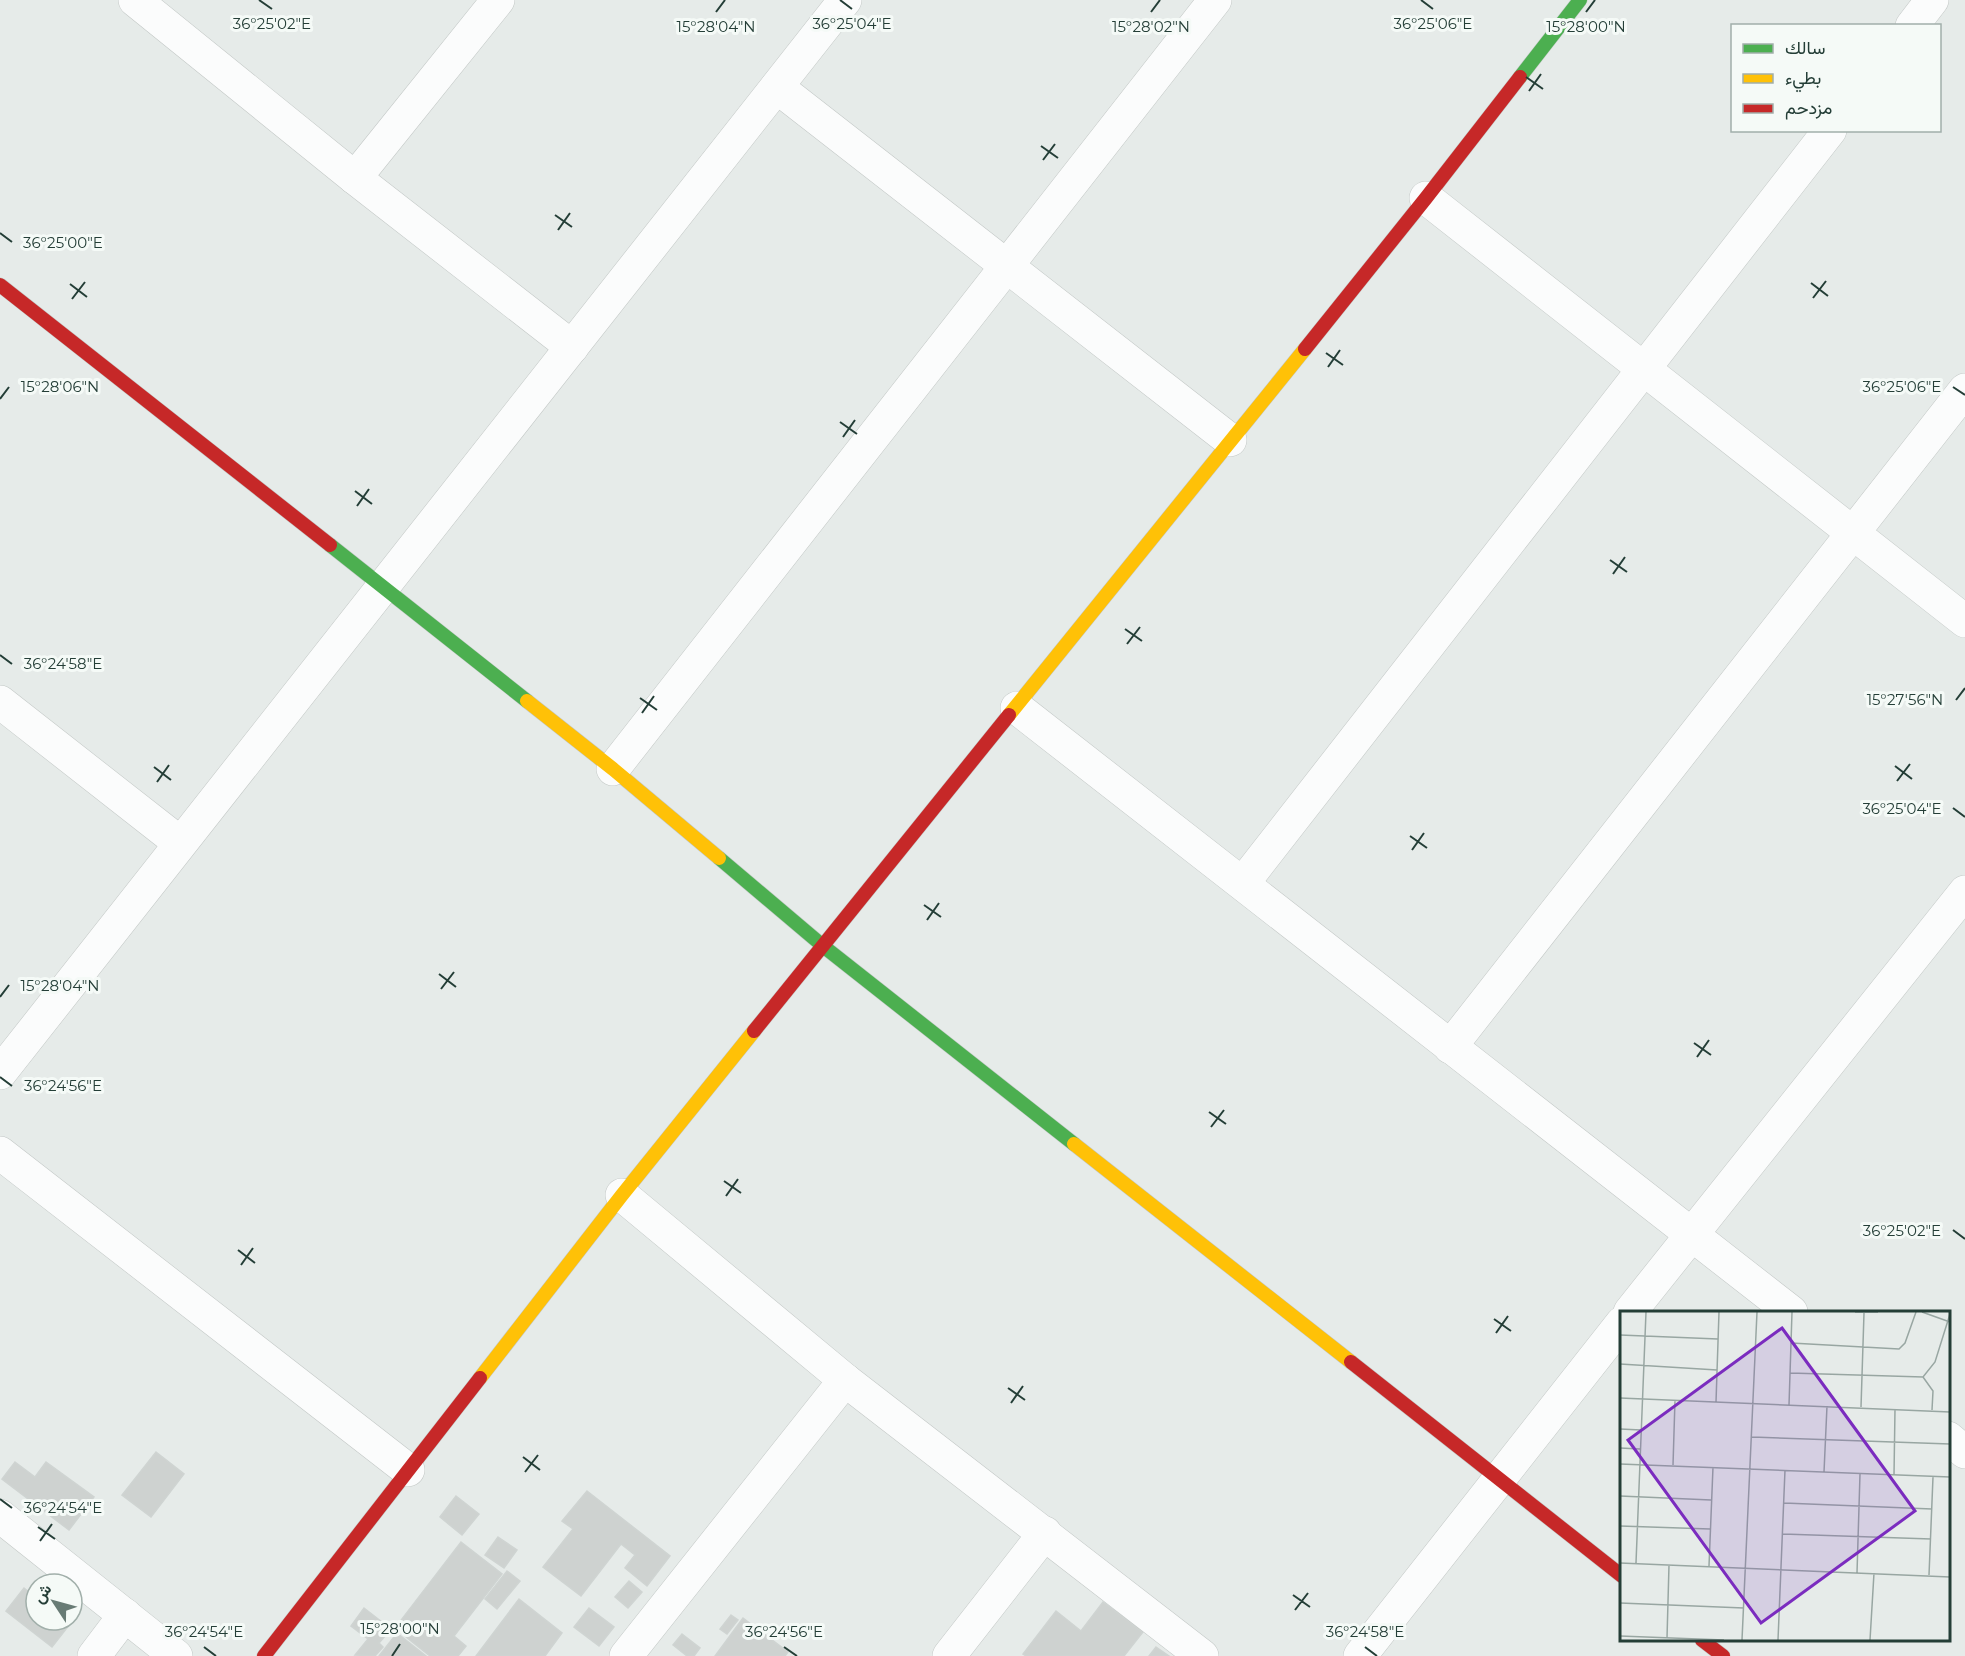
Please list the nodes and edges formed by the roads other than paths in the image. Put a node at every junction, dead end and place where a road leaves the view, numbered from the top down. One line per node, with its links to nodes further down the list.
1 (498, 0): 10 (street)
2 (845, 0): 8 (street)
3 (1215, 0): 12 (street)
4 (1580, 0): 11 (street)
5 (1932, 0): 7 (street)
6 (154, 6): 10 (street)
7 (1914, 24)
8 (777, 87): 12 (street); 14 (street)
9 (1828, 132): 15 (street)
10 (355, 178): 14 (street)
11 (1426, 198): 15 (street); 17 (street)
12 (1009, 266): 17 (street); 23 (street)
13 (0, 285): 19 (street)
14 (572, 347): 19 (street)
15 (1642, 369): 18 (street); 25 (street)
16 (1965, 390): 18 (street)
17 (1230, 440): 22 (street)
18 (1854, 534): 20 (street); 28 (street)
19 (382, 586): 23 (street); 24 (street)
20 (1965, 621)
21 (0, 702): 24 (street)
22 (1017, 708): 25 (street); 27 (street)
23 (613, 769): 27 (street)
24 (180, 843): 29 (street)
25 (1243, 883): 28 (street)
26 (1965, 892): 32 (street)
27 (822, 946): 31 (street); 40 (street)
28 (1450, 1047): 32 (street)
29 (0, 1073)
30 (0, 1153): 39 (street)
31 (622, 1195): 36 (street); 39 (street)
32 (1692, 1234): 33 (street); 34 (street)
33 (1631, 1311)
34 (1790, 1311)
35 (1620, 1326): 40 (street)
36 (845, 1380): 42 (street); 49 (street)
37 (1950, 1440): 38 (street)
38 (1965, 1452)
39 (408, 1470): 48 (street)
40 (1499, 1479): 43 (street); 52 (street)
41 (0, 1516): 44 (street)
42 (1045, 1533): 50 (street); 51 (street)
43 (1620, 1574)
44 (125, 1615): 46 (street); 47 (street)
45 (1703, 1641): 53 (street)
46 (94, 1656)
47 (176, 1656)
48 (264, 1656)
49 (626, 1656)
50 (949, 1656)
51 (1202, 1656)
52 (1360, 1656)
53 (1723, 1656)

